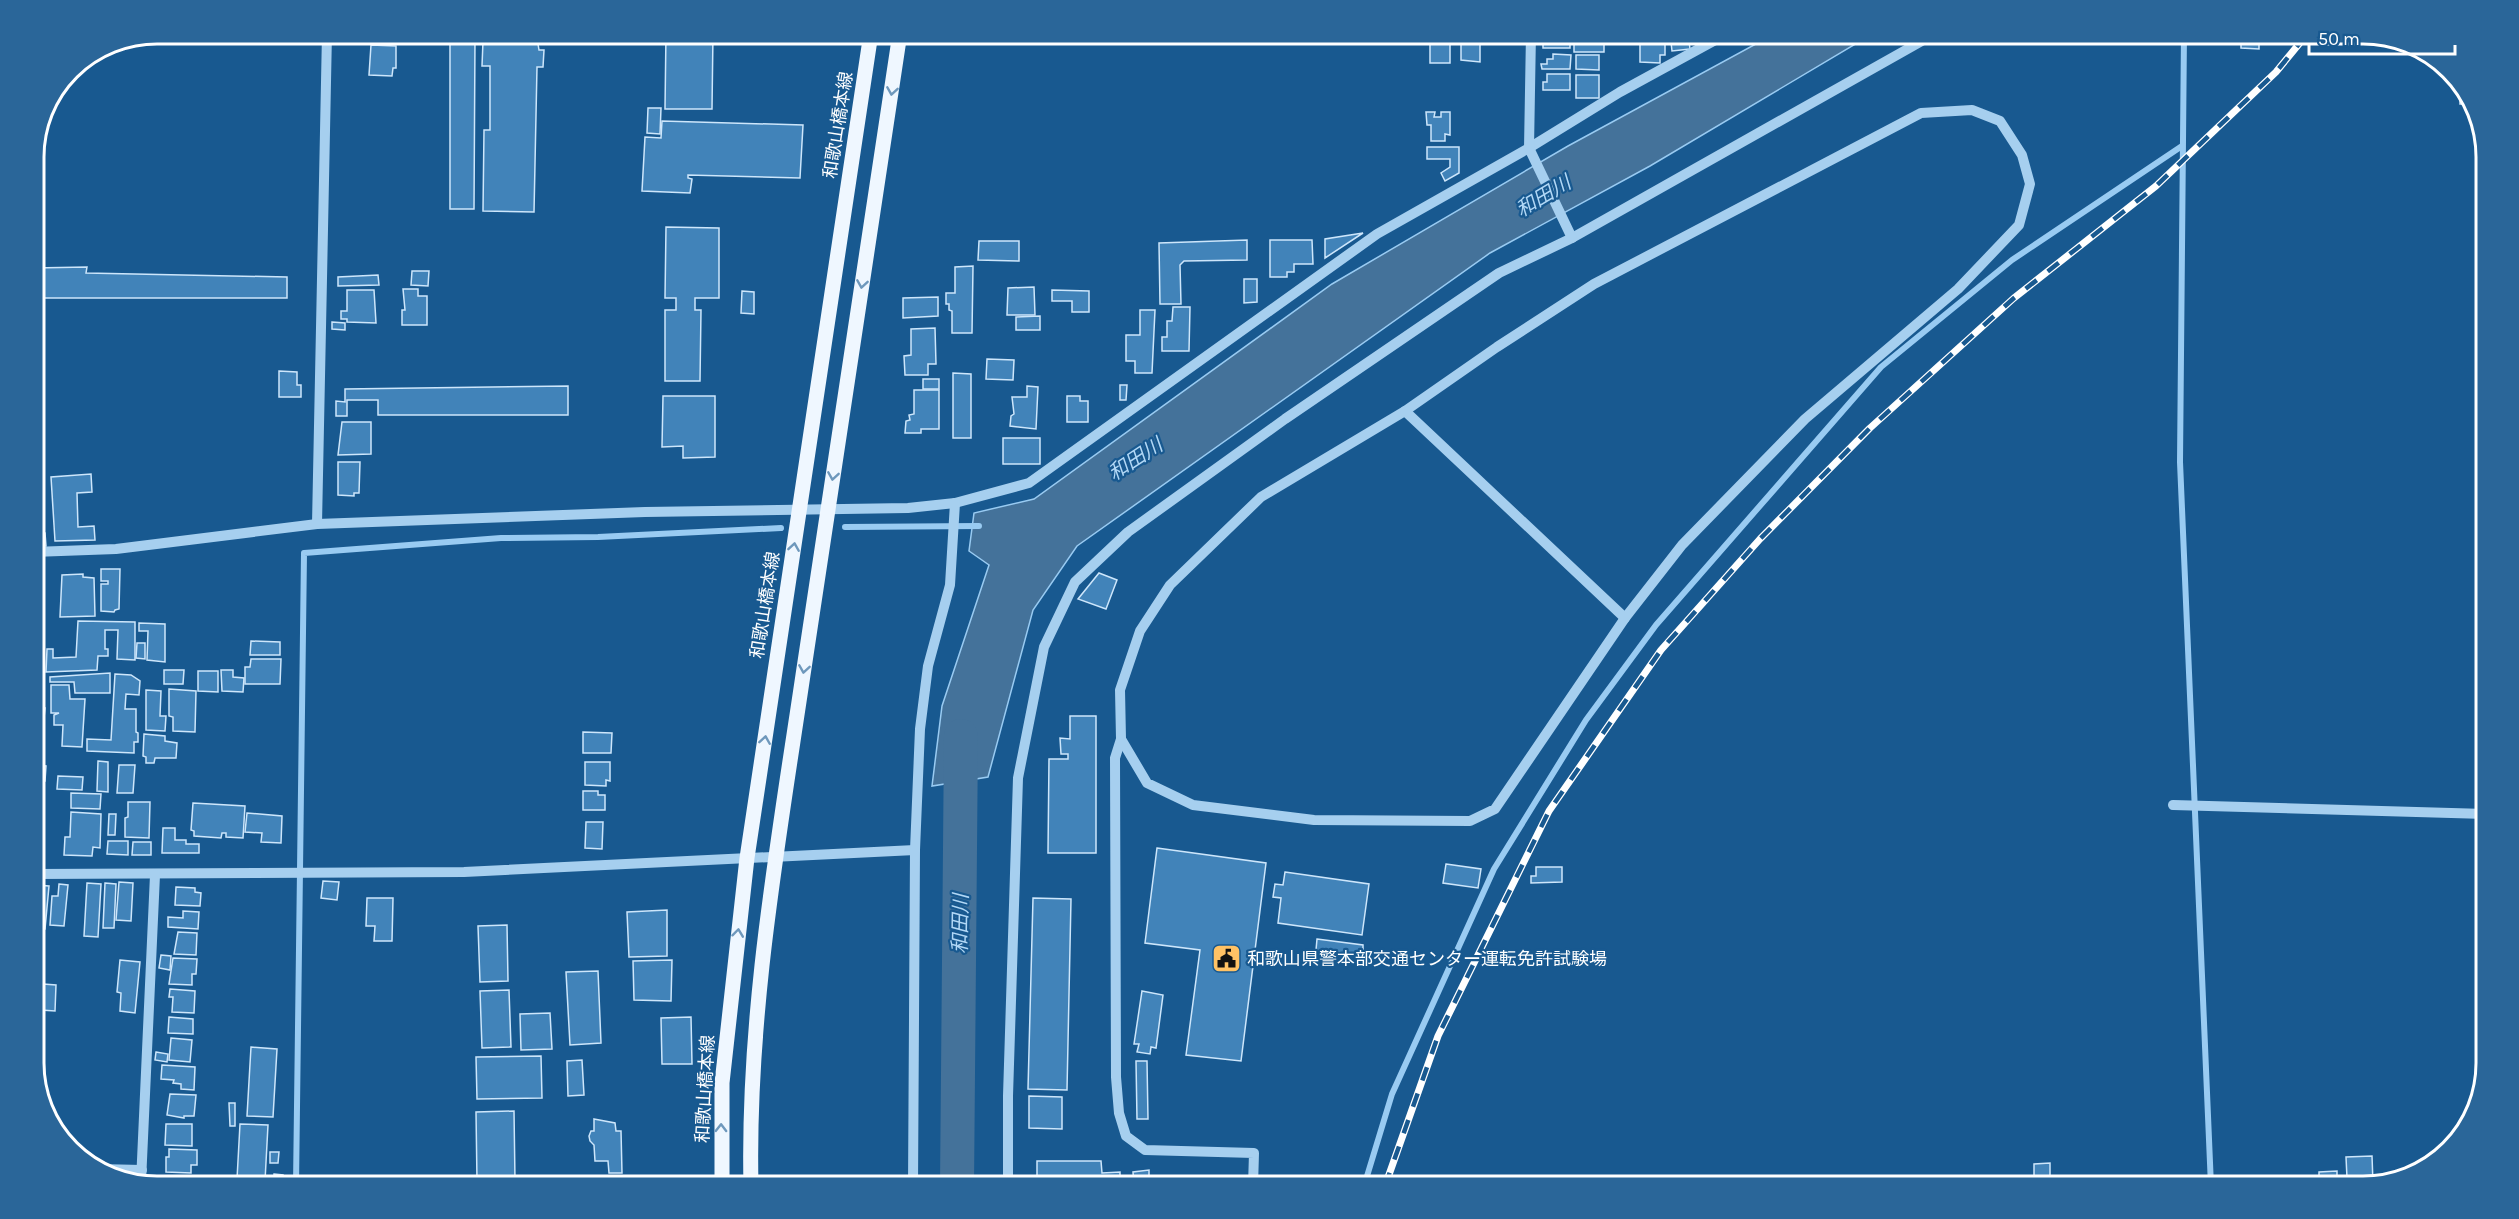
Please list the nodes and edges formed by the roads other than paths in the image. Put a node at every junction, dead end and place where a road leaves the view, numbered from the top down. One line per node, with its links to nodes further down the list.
1 (327, 44): 13 (street)
2 (869, 44): 12 (main road, 和歌山橋本線)
3 (898, 44): 11 (main road, one-way to 11)
4 (1531, 44): 7 (street)
5 (1708, 44): 7 (street)
6 (1916, 44): 8 (street)
7 (1529, 148): 8 (street); 10 (street)
8 (1570, 234): 30 (street)
9 (1405, 411): 15 (street); 15 (street); 16 (street)
10 (956, 503): 11 (street); 19 (street)
11 (828, 509): 12 (street); 20 (main road, one-way to 20)
12 (799, 510): 13 (street); 21 (main road, 和歌山橋本線, one-way to 12)
13 (317, 524): 14 (street)
14 (44, 552)
15 (1625, 618): 16 (street)
16 (1121, 739): 31 (street)
17 (2173, 805): 18 (street)
18 (2476, 814)
19 (915, 850): 20 (street); 29 (street)
20 (776, 857): 21 (street); 28 (main road)
21 (747, 858): 23 (street); 27 (main road, 和歌山橋本線, one-way to 21)
22 (44, 874): 23 (street)
23 (155, 875): 25 (street)
24 (120, 1170): 25 (street)
25 (142, 1170): 26 (street)
26 (142, 1175)
27 (722, 1176)
28 (751, 1176)
29 (913, 1176)
30 (1008, 1176)
31 (1253, 1176)

